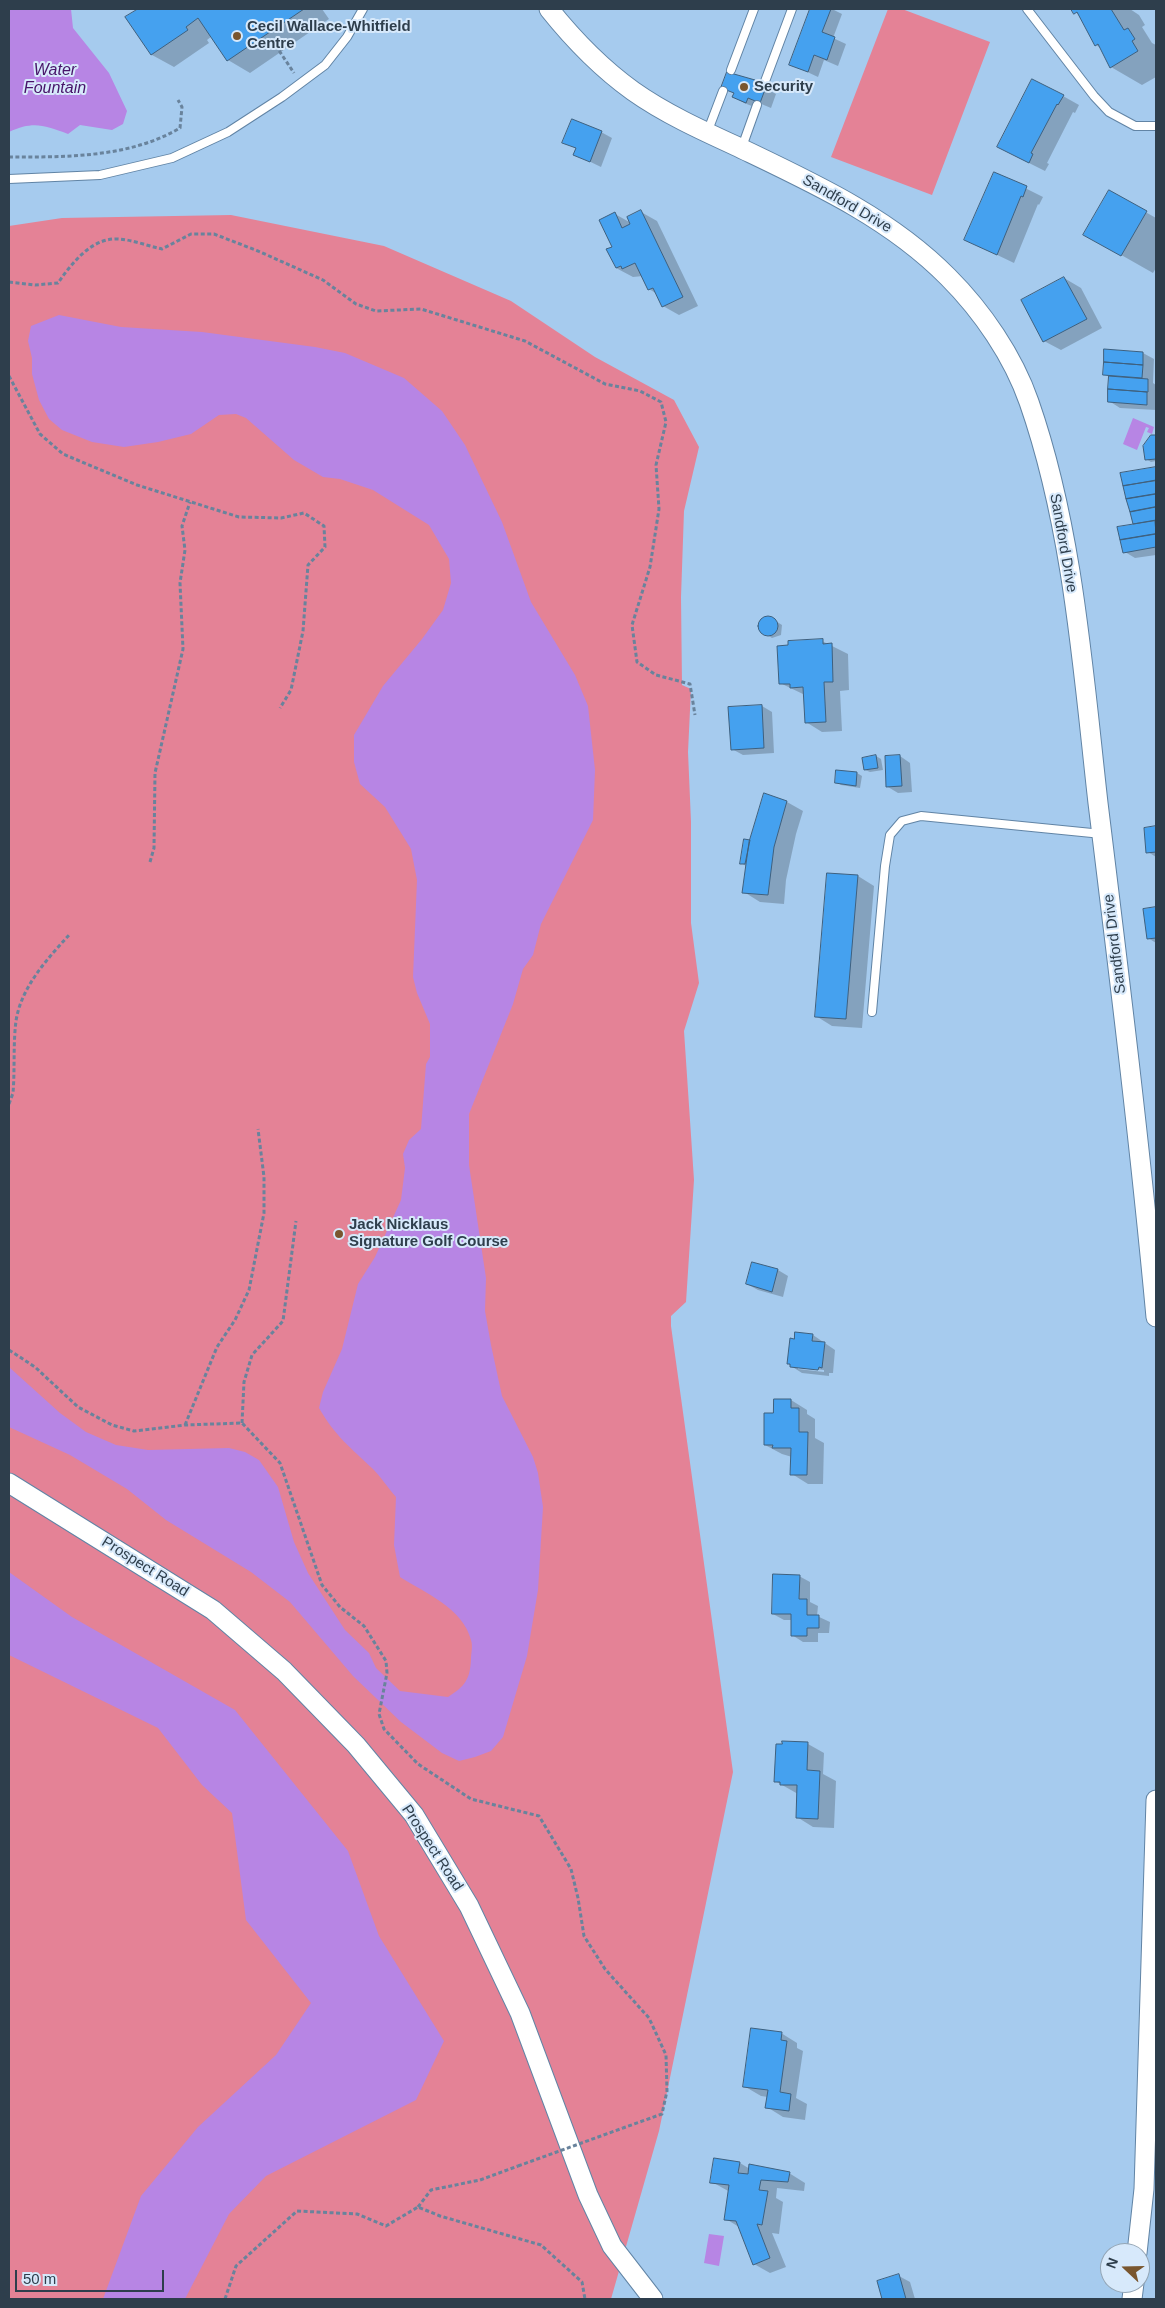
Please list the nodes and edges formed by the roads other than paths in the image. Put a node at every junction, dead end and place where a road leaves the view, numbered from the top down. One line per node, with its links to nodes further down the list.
1 (363, 9): 13 (lane)
2 (548, 9): 11 (street, Sandford Drive)
3 (754, 9): 6 (lane)
4 (792, 9): 7 (lane)
5 (1027, 9): 10 (lane)
6 (731, 70)
7 (764, 84)
8 (723, 91): 11 (lane)
9 (758, 104): 12 (lane)
10 (1156, 126)
11 (707, 133): 12 (street, Sandford Drive)
12 (741, 149): 14 (street, Sandford Drive)
13 (9, 179)
14 (1102, 834): 15 (lane); 16 (street, Sandford Drive)
15 (872, 1012)
16 (1156, 1317)
17 (9, 1483): 20 (street, Prospect Road)
18 (1156, 1800): 19 (street)
19 (1138, 2243)
20 (653, 2299)

